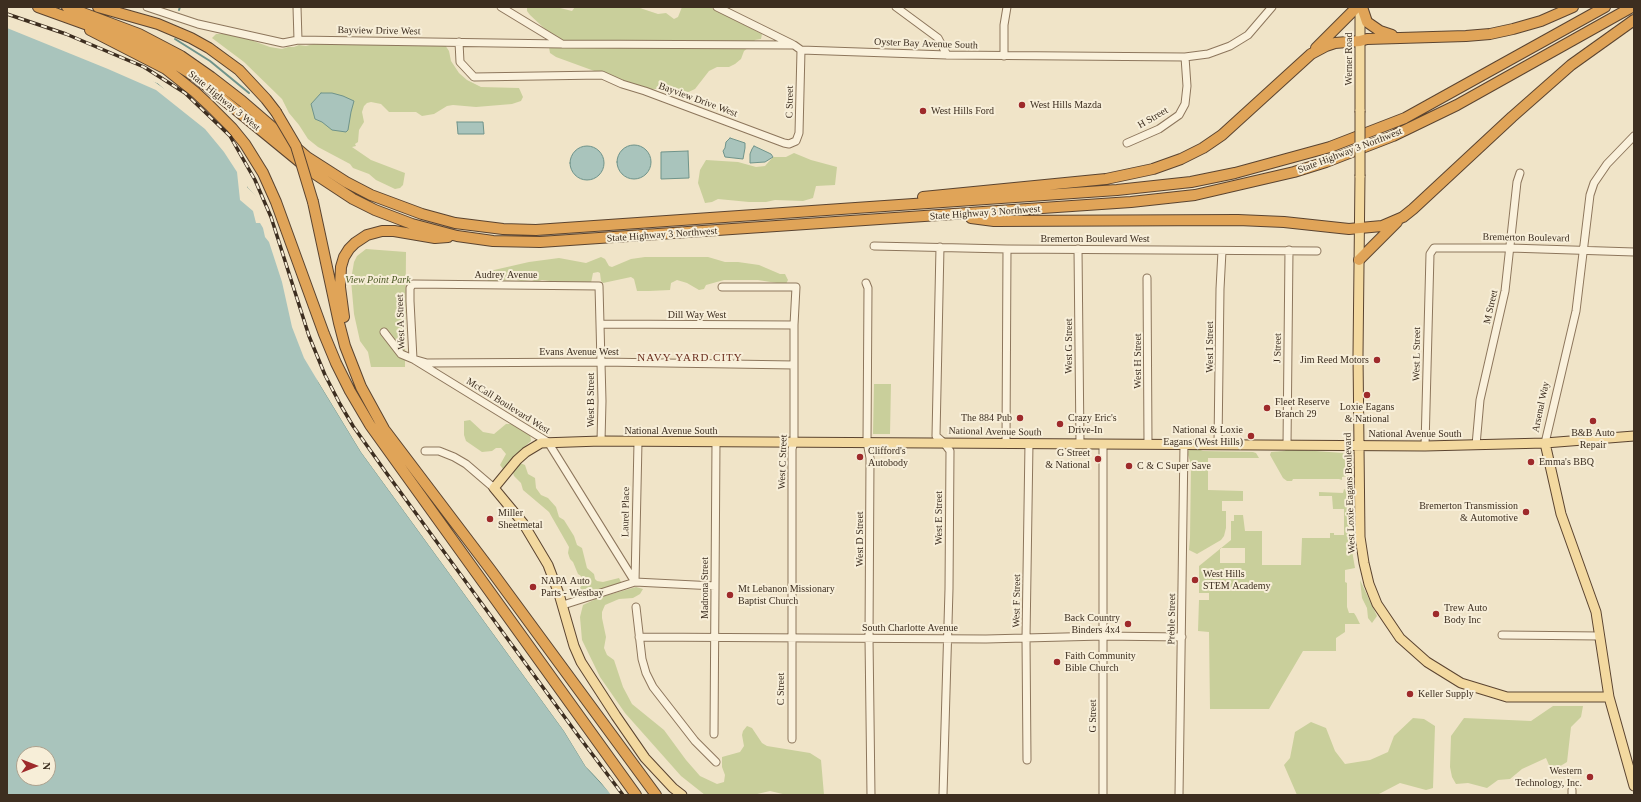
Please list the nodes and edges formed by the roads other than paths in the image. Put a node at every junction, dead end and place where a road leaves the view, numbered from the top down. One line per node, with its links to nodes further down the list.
1 (38, 7): 16 (highway, State Highway 3 West)
2 (67, 7): 33 (highway, State Highway 3 West)
3 (98, 7): 85 (highway, bridge)
4 (147, 7): 15 (street, Bayview Drive West)
5 (297, 7): 19 (street)
6 (502, 7): 22 (street)
7 (717, 7): 23 (street)
8 (896, 7): 26 (street)
9 (1007, 7): 27 (street)
10 (1272, 7): 28 (street, Oyster Bay Avenue South)
11 (1360, 7): 18 (highway); 20 (main road, Werner Road); 25 (highway)
12 (1573, 7): 18 (highway)
13 (1605, 7): 36 (highway, State Highway 3 Northwest)
14 (1632, 7): 37 (highway, State Highway 3 Northwest)
15 (162, 9): 19 (street, Bayview Drive West)
16 (79, 20): 34 (highway, State Highway 3 West); 107 (highway)
17 (1634, 20): 38 (highway)
18 (1401, 37): 20 (highway)
19 (298, 40): 21 (street, Bayview Drive West)
20 (1360, 41): 25 (highway); 29 (main road, Werner Road)
21 (459, 42): 22 (street, Bayview Drive West); 31 (street, Bayview Drive West)
22 (562, 44): 23 (street)
23 (794, 45): 24 (street)
24 (801, 50): 26 (street, Oyster Bay Avenue South); 31 (street, C Street)
25 (1310, 54): 36 (highway)
26 (947, 55): 27 (street, Oyster Bay Avenue South)
27 (1004, 56): 28 (street, Oyster Bay Avenue South)
28 (1185, 57): 32 (street, H Street)
29 (1360, 111): 39 (main road, West Loxie Eagans Boulevard, bridge)
30 (1634, 136): 48 (street, Arsenal Way)
31 (784, 143)
32 (1127, 144)
33 (308, 157): 36 (highway, State Highway 3 Northwest)
34 (312, 172): 40 (highway, State Highway 3 Northwest)
35 (1520, 173): 43 (street, M Street)
36 (866, 207)
37 (941, 216): 39 (highway); 40 (highway, State Highway 3 Northwest)
38 (1403, 216): 39 (highway); 51 (highway)
39 (1360, 228): 51 (main road, West Loxie Eagans Boulevard)
40 (457, 236): 85 (highway)
41 (874, 246): 42 (street, Bremerton Boulevard West)
42 (940, 248): 44 (street, Bremerton Boulevard West); 71 (street, West E Street)
43 (1510, 248): 48 (street, Bremerton Boulevard); 52 (street, Bremerton Boulevard); 80 (street, M Street)
44 (1007, 249): 45 (street, Bremerton Boulevard West); 72 (street)
45 (1078, 249): 46 (street, Bremerton Boulevard West); 76 (street, West G Street)
46 (1222, 250): 47 (street, Bremerton Boulevard West); 79 (street, West I Street)
47 (1289, 250): 49 (street, Bremerton Boulevard West); 81 (street, J Street)
48 (1583, 250): 50 (street, Bremerton Boulevard); 75 (street, Arsenal Way)
49 (1317, 251)
50 (1634, 252)
51 (1359, 260): 82 (main road, West Loxie Eagans Boulevard)
52 (1430, 264): 83 (street, West L Street)
53 (1147, 278): 74 (street, West H Street)
54 (866, 283): 70 (street, West D Street)
55 (413, 284): 56 (street, Audrey Avenue); 61 (street, West A Street)
56 (599, 286): 58 (street, West B Street)
57 (722, 287): 59 (street, West C Street)
58 (600, 324): 59 (street, Dill Way West); 62 (street, West B Street)
59 (794, 325): 63 (street, West C Street)
60 (384, 332): 61 (street, McCall Boulevard West)
61 (413, 359): 62 (street, Evans Avenue West); 66 (street, McCall Boulevard West)
62 (601, 362): 63 (street, Evans Avenue West); 65 (street, West B Street)
63 (794, 365): 69 (street, West C Street)
64 (1634, 436): 75 (main road, National Avenue South)
65 (601, 441): 66 (main road, National Avenue South); 67 (main road, National Avenue South)
66 (548, 442): 86 (main road, National Avenue South); 87 (street, McCall Boulevard West)
67 (638, 442): 68 (main road, National Avenue South); 87 (street, Laurel Place)
68 (716, 442): 69 (main road, National Avenue South); 88 (street, Madrona Street)
69 (794, 442): 70 (main road, National Avenue South); 97 (street, West C Street)
70 (868, 442): 71 (main road, National Avenue South); 98 (street, West D Street)
71 (944, 442): 72 (main road, National Avenue South); 99 (street, West E Street)
72 (1006, 443): 73 (main road, National Avenue South)
73 (1029, 443): 76 (main road, National Avenue South); 100 (street, West F Street)
74 (1148, 443): 77 (main road, National Avenue South); 78 (main road, National Avenue South)
75 (1545, 443): 80 (main road, National Avenue South); 93 (main road, Arsenal Way)
76 (1080, 444): 77 (main road, National Avenue South)
77 (1103, 444): 92 (street)
78 (1184, 444): 79 (main road, National Avenue South); 96 (street, Preble Street)
79 (1218, 444): 81 (main road, National Avenue South)
80 (1476, 445): 83 (main road, National Avenue South)
81 (1287, 446): 82 (main road, National Avenue South)
82 (1359, 446): 83 (main road, National Avenue South); 101 (main road, West Loxie Eagans Boulevard)
83 (1425, 446)
84 (425, 451): 86 (street)
85 (405, 456): 108 (highway)
86 (494, 488): 89 (main road)
87 (635, 582): 88 (street); 89 (street)
88 (715, 586): 95 (street, Madrona Street)
89 (563, 605): 109 (main road)
90 (636, 607): 94 (street)
91 (1502, 635): 93 (street)
92 (1103, 636): 96 (street, South Charlotte Avenue); 100 (street, South Charlotte Avenue); 112 (street, G Street)
93 (1600, 636): 101 (main road, Arsenal Way)
94 (639, 637): 95 (street, South Charlotte Avenue); 105 (street)
95 (715, 637): 97 (street, South Charlotte Avenue); 102 (street, Madrona Street)
96 (1182, 637): 113 (street, Preble Street)
97 (791, 638): 98 (street, South Charlotte Avenue); 103 (street, C Street)
98 (869, 638): 99 (street, South Charlotte Avenue); 110 (street, West D Street)
99 (948, 638): 100 (street, South Charlotte Avenue); 111 (street, West E Street)
100 (1026, 638): 104 (street, West F Street)
101 (1609, 697): 106 (main road, Arsenal Way)
102 (714, 734)
103 (792, 739)
104 (1027, 760)
105 (716, 762)
106 (1634, 786)
107 (636, 795)
108 (656, 795)
109 (682, 795)
110 (871, 795)
111 (943, 795)
112 (1103, 795)
113 (1179, 795)

